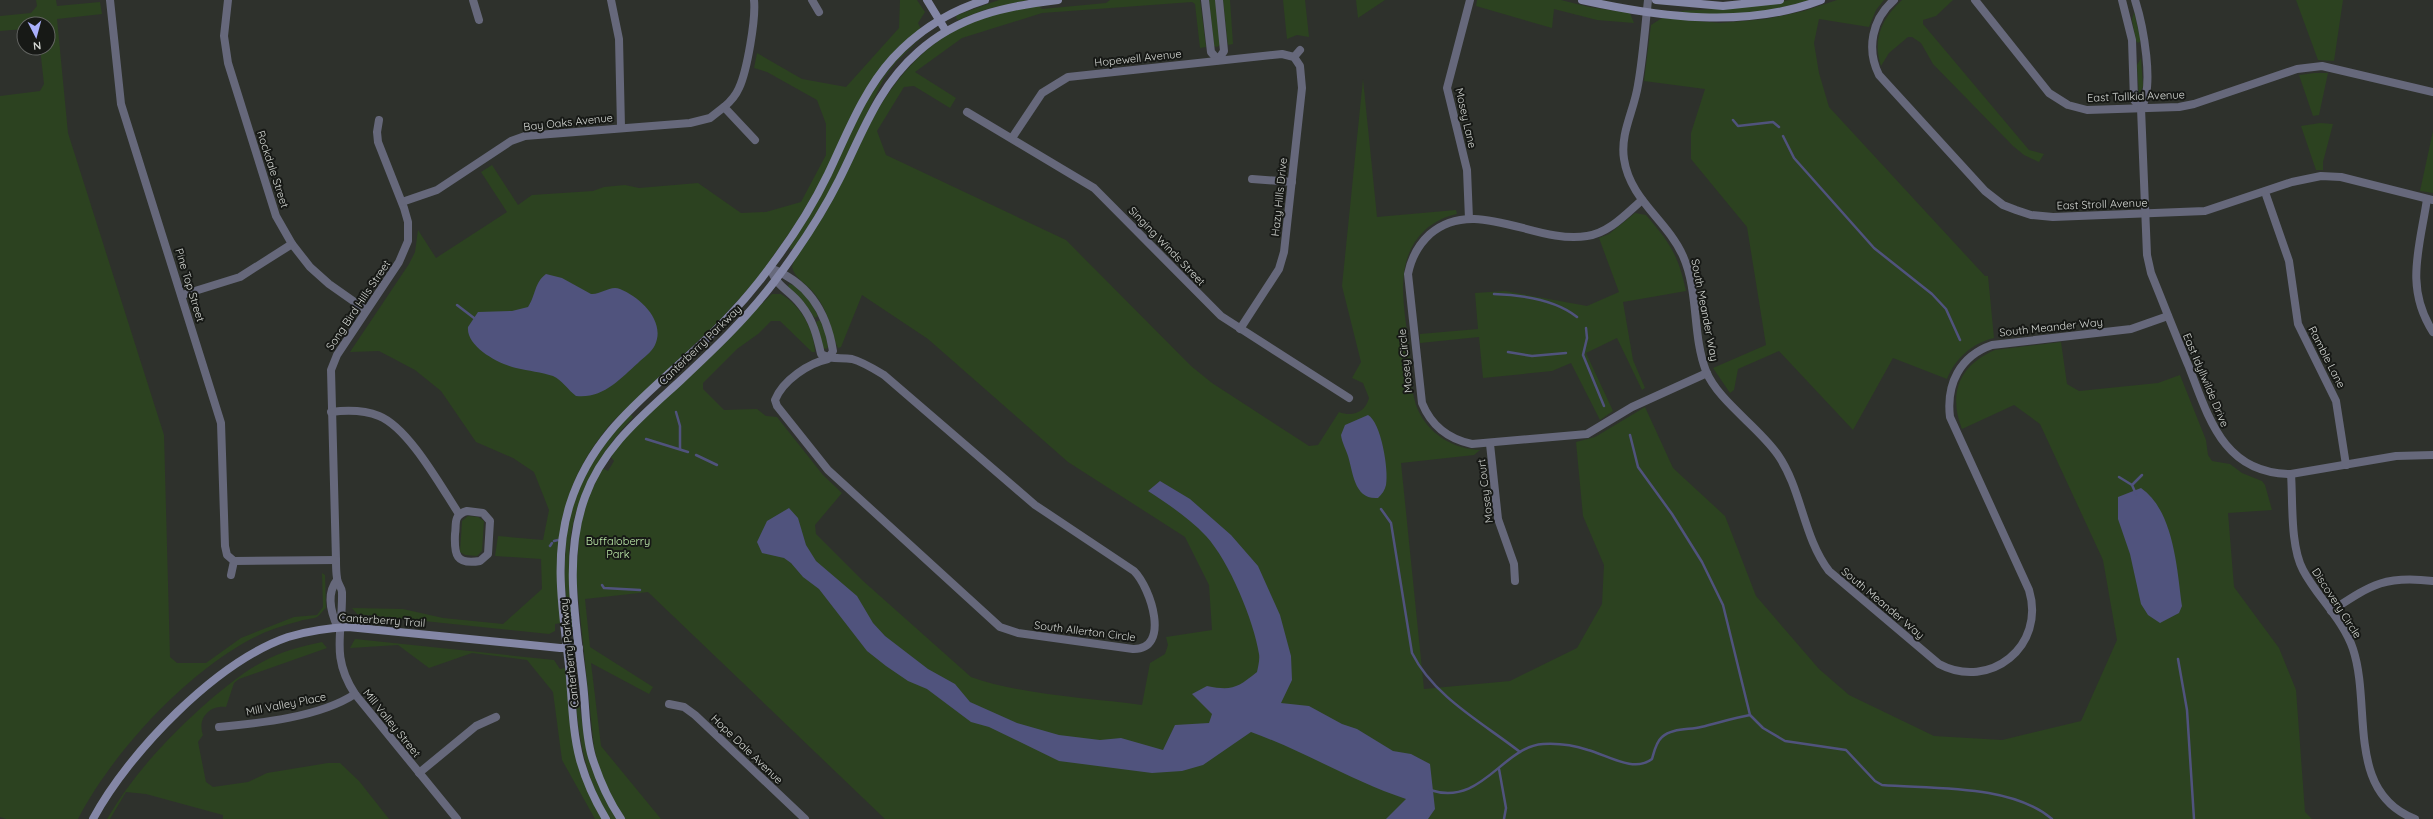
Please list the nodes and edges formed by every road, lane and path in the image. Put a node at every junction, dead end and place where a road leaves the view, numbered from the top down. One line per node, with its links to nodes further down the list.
1 (110, 0): 50 (street, Pine Top Street)
2 (228, 0): 46 (street, Rockdale Street)
3 (473, 0): 24 (street)
4 (611, 0): 35 (street)
5 (754, 0): 31 (street, Bay Oaks Avenue)
6 (812, 0): 23 (street)
7 (927, 0): 25 (street)
8 (985, 0): 25 (street, Canterberry Parkway)
9 (1058, 0): 26 (street, Canterberry Parkway)
10 (1206, 0): 29 (street)
11 (1219, 0): 29 (street)
12 (1470, 0): 45 (street, Mosey Lane)
13 (1582, 0): 22 (street)
14 (1648, 0): 22 (street, South Meander Way)
15 (1656, 0): 16 (street)
16 (1780, 0)
17 (1821, 0): 22 (street)
18 (1894, 0): 44 (street, East Stroll Avenue)
19 (1975, 0): 32 (street, East Tallkid Avenue)
20 (2134, 0): 21 (street); 32 (street, East Idyllwilde Drive)
21 (2123, 2): 32 (street, East Idyllwilde Drive)
22 (1647, 10): 42 (street, South Meander Way)
23 (819, 12)
24 (479, 20)
25 (940, 20): 26 (street); 47 (street, Canterberry Parkway)
26 (946, 31): 48 (street, Canterberry Parkway)
27 (1300, 50): 28 (street)
28 (1294, 57): 29 (street, Hopewell Avenue); 39 (street, Hazy Hills Drive)
29 (1218, 60): 36 (street, Hopewell Avenue)
30 (2433, 92): 32 (street, East Tallkid Avenue)
31 (724, 107): 35 (street, Bay Oaks Avenue); 37 (street)
32 (2141, 108): 44 (street, East Idyllwilde Drive)
33 (967, 112): 36 (street, Singing Winds Street)
34 (379, 120): 43 (street, Song Bird Hills Street)
35 (622, 127): 43 (street, Bay Oaks Avenue)
36 (1012, 138): 53 (street, Singing Winds Street)
37 (755, 140)
38 (1252, 178): 39 (street)
39 (1292, 182): 53 (street, Hazy Hills Drive)
40 (2265, 192): 41 (street, East Stroll Avenue); 44 (street, East Stroll Avenue); 61 (street, Ramble Lane)
41 (2430, 199): 54 (street)
42 (1642, 200): 45 (street, Mosey Circle); 56 (street, South Meander Way)
43 (402, 202): 51 (street, Song Bird Hills Street)
44 (2145, 213): 52 (street, East Idyllwilde Drive)
45 (1469, 219): 59 (street, Mosey Circle)
46 (292, 244): 50 (street); 51 (street, Rockdale Street)
47 (770, 268): 48 (street); 49 (street); 71 (street, Canterberry Parkway)
48 (782, 272): 49 (street, Canterberry Parkway); 55 (street)
49 (775, 281): 55 (street); 72 (street, Canterberry Parkway)
50 (182, 295): 65 (street, Pine Top Street)
51 (366, 310): 58 (street, Song Bird Hills Street)
52 (2168, 316): 56 (street, South Meander Way); 62 (street, East Idyllwilde Drive)
53 (1240, 329): 57 (street, Singing Winds Street)
54 (2433, 332)
55 (828, 359): 55 (street, South Allerton Circle)
56 (1707, 373): 59 (street, Mosey Circle)
57 (1349, 398)
58 (331, 412): 63 (street); 64 (street, Song Bird Hills Street)
59 (1490, 444): 67 (street, Mosey Court)
60 (2433, 455): 61 (street, East Idyllwilde Drive)
61 (2346, 465): 62 (street, East Idyllwilde Drive)
62 (2291, 474): 69 (street, Discovery Circle)
63 (459, 514): 63 (street)
64 (336, 560): 65 (street); 70 (street, Song Bird Hills Street)
65 (234, 561): 66 (street)
66 (231, 575)
67 (1514, 581)
68 (2433, 581): 69 (street)
69 (2331, 611): 83 (street, Discovery Circle)
70 (338, 628): 71 (street, Canterberry Trail); 73 (street, Mill Valley Street); 78 (street, Canterberry Trail)
71 (567, 648): 72 (street, Canterberry Trail); 80 (street, Canterberry Parkway)
72 (579, 648): 81 (street, Canterberry Parkway)
73 (355, 694): 76 (street, Mill Valley Place); 77 (street, Mill Valley Street)
74 (669, 704): 82 (street, Hope Dale Avenue)
75 (496, 717): 77 (street)
76 (219, 727)
77 (419, 773): 79 (street, Mill Valley Street)
78 (93, 819)
79 (457, 819)
80 (606, 819)
81 (620, 819)
82 (805, 819)
83 (2415, 819)

